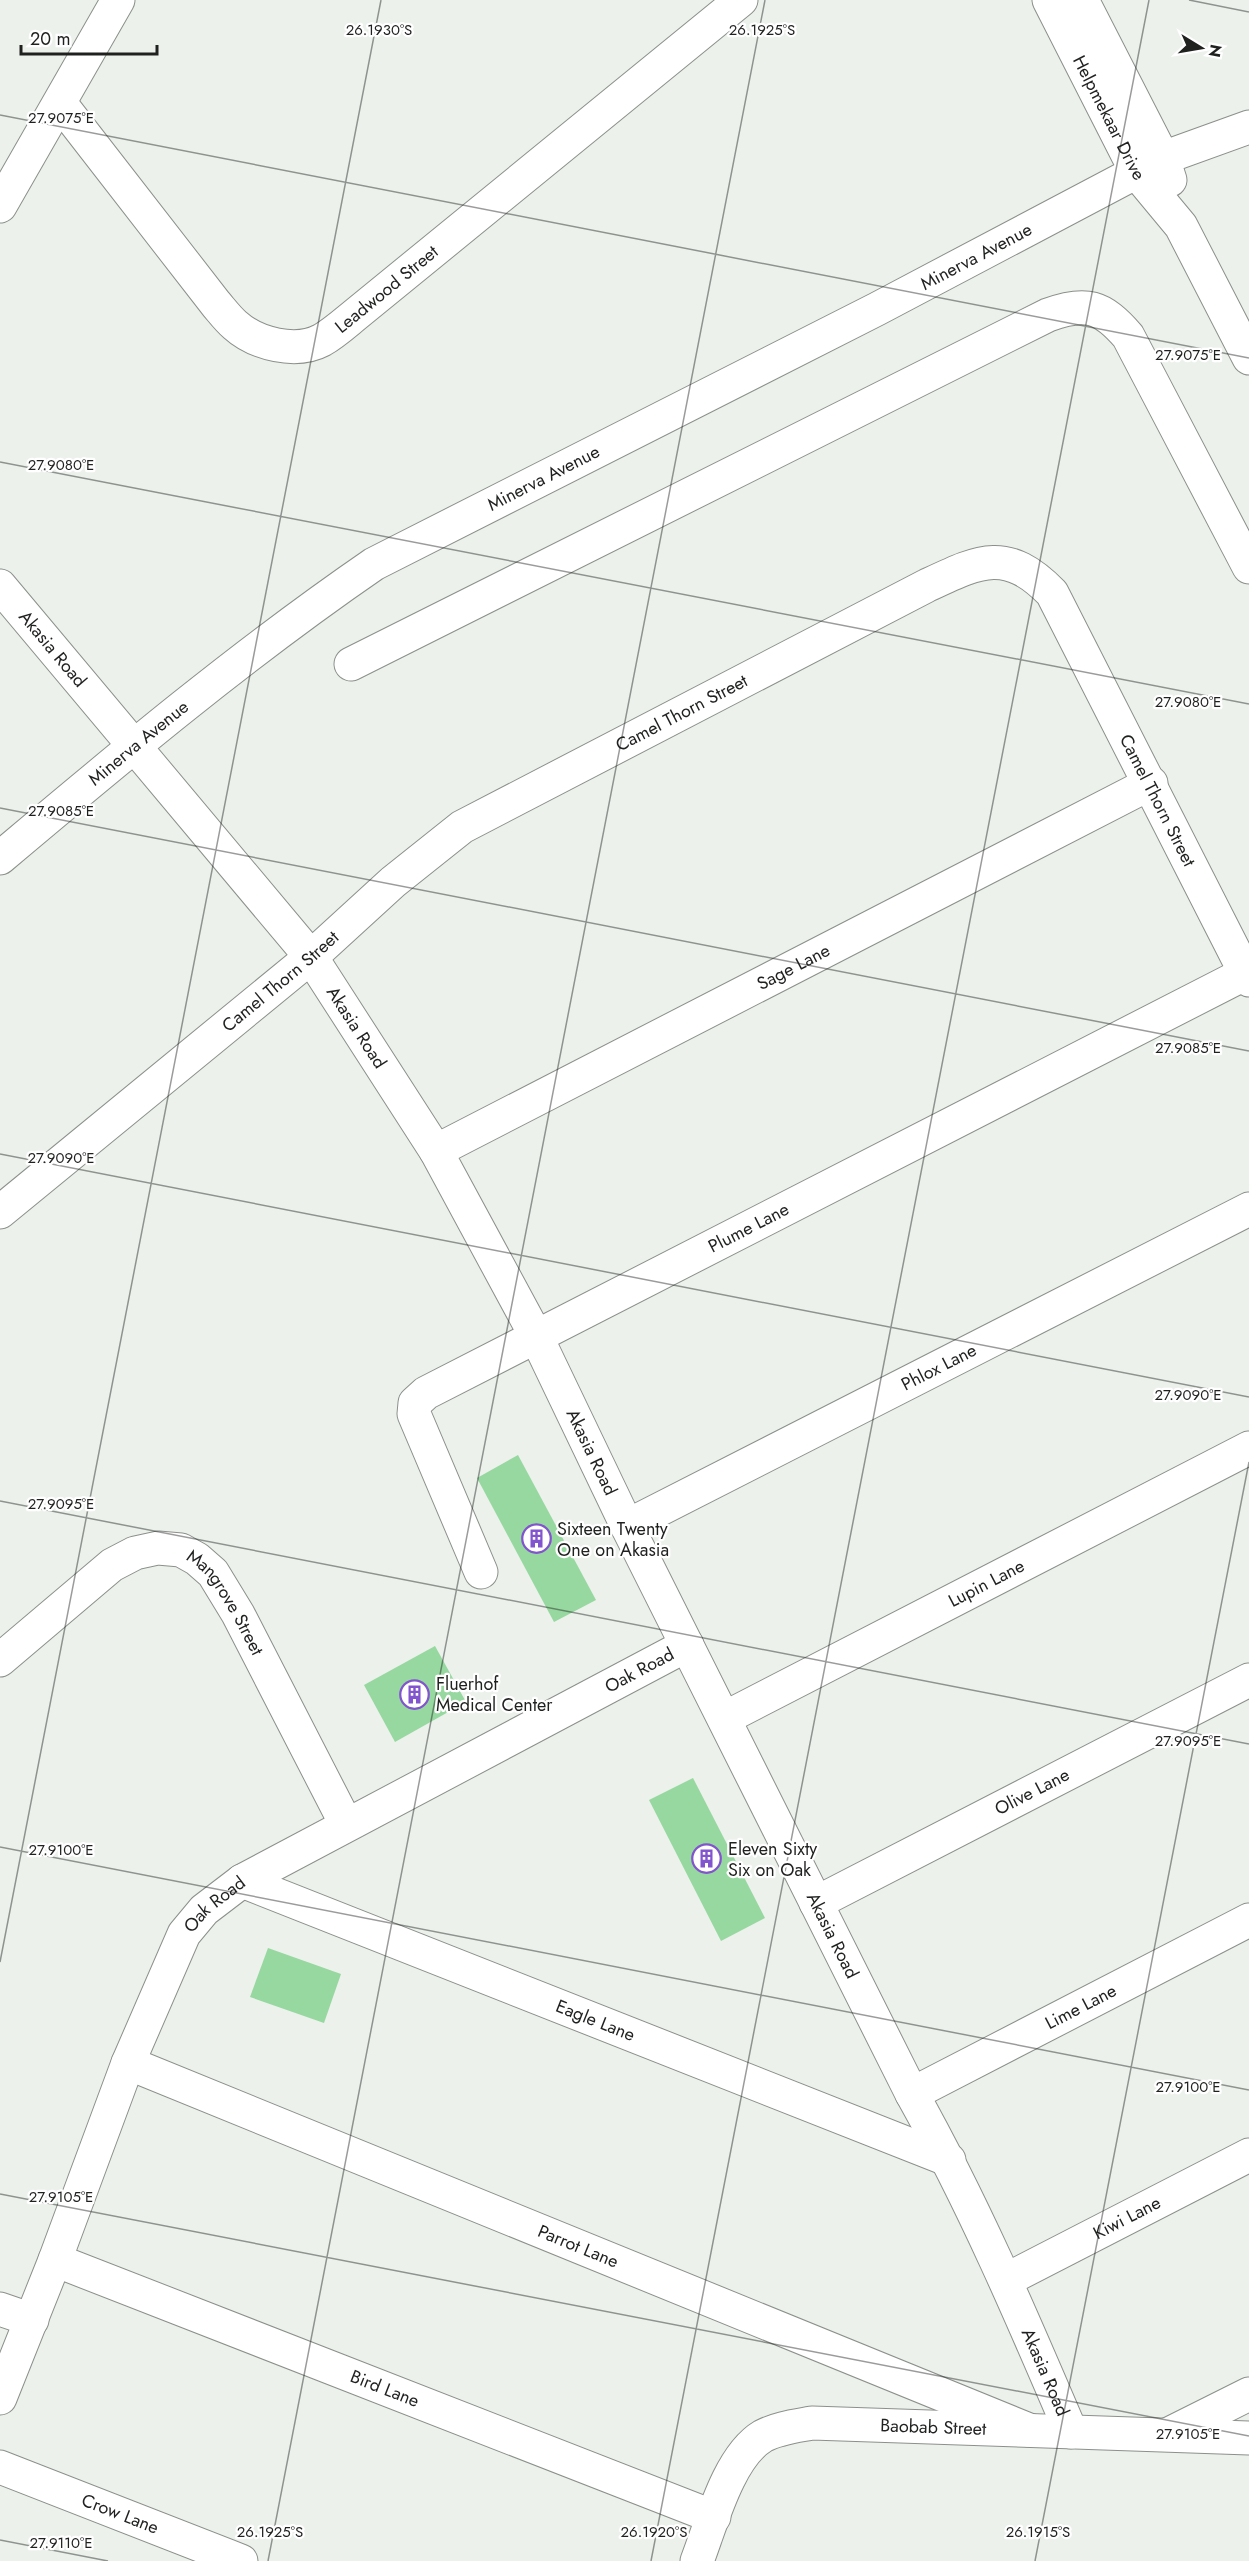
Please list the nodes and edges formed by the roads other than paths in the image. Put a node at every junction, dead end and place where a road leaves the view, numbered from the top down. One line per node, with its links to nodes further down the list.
1 (118, 0): 5 (street)
2 (741, 0): 5 (street, Leadwood Street)
3 (1049, 0): 7 (street, Helpmekaar Drive)
4 (1083, 0): 7 (street, Helpmekaar Drive)
5 (60, 103): 8 (street)
6 (1249, 127): 7 (street, Minerva Avenue)
7 (1150, 166): 9 (street, Helpmekaar Drive); 13 (street, Minerva Avenue)
8 (0, 206)
9 (1249, 358)
10 (1249, 567): 12 (street)
11 (0, 586): 13 (street, Akasia Road)
12 (351, 664)
13 (135, 745): 15 (street, Minerva Avenue); 16 (street, Akasia Road)
14 (1151, 783): 16 (street, Camel Thorn Street); 17 (street, Camel Thorn Street); 18 (street, Sage Lane)
15 (0, 858)
16 (310, 957): 18 (street, Akasia Road); 20 (street, Camel Thorn Street)
17 (1247, 976): 21 (street, Plume Lane)
18 (436, 1151): 21 (street, Akasia Road)
19 (1249, 1209): 23 (street, Phlox Lane)
20 (0, 1212)
21 (536, 1336): 23 (street, Akasia Road); 24 (street, Plume Lane)
22 (1249, 1448): 28 (street, Lupin Lane)
23 (627, 1526): 25 (street, Akasia Road)
24 (481, 1572)
25 (687, 1645): 28 (street, Akasia Road); 29 (street, Oak Road)
26 (0, 1660): 29 (street, Mangrove Street)
27 (1249, 1680): 31 (street, Olive Lane)
28 (725, 1718): 31 (street, Akasia Road)
29 (346, 1824): 30 (street, Oak Road)
30 (242, 1881): 33 (street, Oak Road); 36 (street, Eagle Lane)
31 (816, 1903): 34 (street, Akasia Road)
32 (1249, 1920): 34 (street, Lime Lane)
33 (128, 2063): 37 (street, Oak Road); 43 (street, Parrot Lane)
34 (912, 2094): 36 (street, Akasia Road)
35 (1249, 2155): 38 (street, Kiwi Lane)
36 (949, 2160): 38 (street, Akasia Road)
37 (55, 2260): 40 (street, Oak Road); 48 (street, Bird Lane)
38 (1006, 2280): 44 (street, Akasia Road)
39 (0, 2309): 40 (street)
40 (32, 2320): 42 (street, Oak Road)
41 (1249, 2394): 45 (street)
42 (0, 2398)
43 (1029, 2430): 44 (street, Baobab Street); 48 (street, Baobab Street)
44 (1071, 2432): 45 (street, Baobab Street)
45 (1167, 2435): 46 (street, Baobab Street)
46 (1249, 2438)
47 (0, 2466): 49 (street, Crow Lane)
48 (714, 2517): 50 (street, Baobab Street)
49 (241, 2561)
50 (697, 2561)

